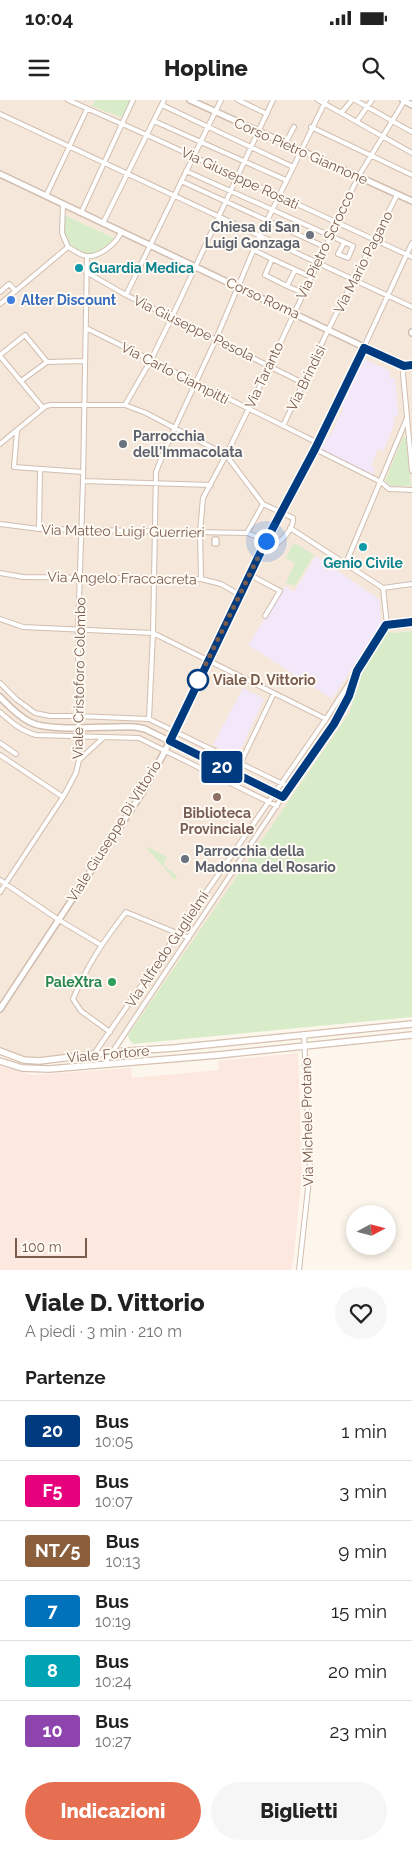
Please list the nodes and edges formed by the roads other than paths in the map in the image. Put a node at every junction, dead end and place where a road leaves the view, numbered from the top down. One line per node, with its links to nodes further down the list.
1 (68, 100): 17 (street, Via Giuseppe Rosati)
2 (133, 100): 25 (street)
3 (164, 100): 14 (street)
4 (190, 100): 18 (street, Corso Pietro Giannone)
5 (221, 100): 18 (street)
6 (238, 100): 12 (street)
7 (273, 100): 21 (street)
8 (318, 100): 13 (street)
9 (353, 100): 16 (street); 19 (street)
10 (372, 100): 16 (street)
11 (404, 100): 15 (street); 24 (street, Via Pietro Scrocco)
12 (244, 101): 21 (street)
13 (324, 102): 19 (street); 27 (street)
14 (162, 105): 22 (street); 28 (street)
15 (412, 105)
16 (367, 107): 23 (street); 24 (street)
17 (87, 109): 25 (street, Via Giuseppe Rosati); 35 (street)
18 (214, 111): 28 (street); 29 (street, Corso Pietro Giannone)
19 (341, 113): 23 (street)
20 (0, 114): 35 (street)
21 (267, 114): 29 (street)
22 (154, 120): 31 (street); 33 (street)
23 (357, 121): 32 (street)
24 (392, 121): 30 (street); 32 (street, Via Pietro Scrocco)
25 (122, 123): 31 (street, Via Giuseppe Rosati); 42 (street)
26 (294, 127): 34 (street)
27 (311, 127): 37 (street); 40 (street)
28 (207, 128): 33 (street); 36 (street)
29 (258, 132): 34 (street, Corso Pietro Giannone); 36 (street)
30 (412, 132)
31 (147, 135): 39 (street, Via Giuseppe Rosati); 46 (street)
32 (382, 136): 38 (street); 40 (street, Via Pietro Scrocco)
33 (201, 142): 39 (street); 41 (street)
34 (285, 144): 37 (street, Corso Pietro Giannone)
35 (69, 148): 42 (street); 54 (street)
36 (251, 148): 41 (street); 43 (street)
37 (300, 151): 43 (street); 49 (street, Corso Pietro Giannone)
38 (412, 153)
39 (194, 156): 44 (street); 48 (street, Via Giuseppe Rosati)
40 (371, 156): 47 (street); 49 (street, Via Pietro Scrocco)
41 (244, 162): 48 (street); 50 (street)
42 (104, 164): 46 (street); 61 (street)
43 (292, 167): 50 (street)
44 (186, 172): 51 (street); 52 (street)
45 (1, 175): 54 (street, Corso Roma)
46 (128, 175): 56 (street); 65 (street)
47 (412, 176)
48 (238, 177): 52 (street); 55 (street, Via Giuseppe Rosati)
49 (358, 177): 53 (street, Corso Pietro Giannone); 64 (street, Via Pietro Scrocco)
50 (286, 180): 55 (street)
51 (182, 181): 56 (street); 57 (street)
52 (230, 191): 57 (street); 60 (street)
53 (397, 195): 58 (street, Corso Pietro Giannone); 69 (street, Via Mario Pagano)
54 (46, 196): 59 (street, Corso Roma)
55 (279, 196): 60 (street); 64 (street, Via Giuseppe Rosati)
56 (174, 197): 62 (street); 72 (street)
57 (225, 202): 62 (street); 63 (street)
58 (412, 202)
59 (63, 204): 61 (street, Corso Roma); 73 (street)
60 (272, 211): 63 (street); 67 (street)
61 (82, 213): 65 (street, Corso Roma)
62 (218, 217): 68 (street); 81 (street)
63 (267, 220): 68 (street); 74 (street)
64 (336, 222): 67 (street, Via Pietro Scrocco); 69 (street, Via Giuseppe Rosati)
65 (103, 223): 66 (street, Corso Roma)
66 (121, 232): 72 (street, Corso Roma); 77 (street)
67 (330, 236): 70 (street); 74 (street, Via Pietro Scrocco)
68 (259, 237): 75 (street); 80 (street)
69 (374, 240): 76 (street, Via Giuseppe Rosati); 85 (street, Via Mario Pagano)
70 (344, 242)
71 (412, 243): 76 (street)
72 (151, 246): 81 (street, Corso Roma); 91 (street)
73 (68, 247): 77 (street); 88 (street)
74 (325, 247): 80 (street, Via Pietro Scrocco)
75 (254, 250): 79 (street); 86 (street)
76 (407, 255): 78 (street, Via Giuseppe Rosati); 92 (street)
77 (87, 256): 83 (street, Viale Cristoforo Colombo)
78 (412, 257)
79 (272, 259): 82 (street); 87 (street)
80 (317, 264): 84 (street, Via Pietro Scrocco); 85 (street)
81 (196, 267): 86 (street, Corso Roma); 96 (street)
82 (295, 270): 84 (street); 87 (street)
83 (86, 272): 91 (street, Via Giuseppe Pesola); 97 (street, Viale Cristoforo Colombo)
84 (311, 277): 90 (street, Via Pietro Scrocco)
85 (353, 281): 92 (street); 98 (street, Via Mario Pagano)
86 (239, 286): 95 (street, Corso Roma); 99 (street)
87 (287, 286): 90 (street)
88 (15, 290): 89 (street); 93 (street)
89 (0, 292)
90 (303, 293): 95 (street, Via Pietro Scrocco)
91 (126, 295): 96 (street, Via Giuseppe Pesola)
92 (387, 297): 94 (street); 100 (street)
93 (0, 304)
94 (412, 307)
95 (293, 312): 98 (street, Corso Roma); 107 (street, Via Taranto)
96 (172, 317): 99 (street, Via Giuseppe Pesola); 102 (street)
97 (86, 328): 102 (street, Via Carlo Ciampitti); 105 (street, Viale Cristoforo Colombo)
98 (329, 330): 100 (street, Corso Roma); 111 (street, Via Brindisi)
99 (216, 339): 107 (street, Via Giuseppe Pesola); 112 (street)
100 (364, 348): 109 (street, Corso Roma); 121 (street, Viale Giuseppe Di Vittorio)
101 (0, 356): 103 (street); 104 (street)
102 (150, 360): 112 (street, Via Carlo Ciampitti); 114 (street)
103 (4, 361): 106 (street); 110 (street)
104 (47, 362): 105 (street); 110 (street)
105 (86, 362): 113 (street, Viale Cristoforo Colombo)
106 (0, 364)
107 (270, 365): 111 (street, Via Giuseppe Pesola); 116 (street, Via Taranto)
108 (412, 365): 109 (street)
109 (404, 366): 117 (street)
110 (21, 380): 115 (street)
111 (303, 383): 118 (street, Via Brindisi)
112 (196, 384): 116 (street, Via Carlo Ciampitti); 119 (street)
113 (84, 404): 114 (street); 115 (street); 127 (street, Viale Cristoforo Colombo)
114 (125, 405): 119 (street)
115 (43, 408): 120 (street)
116 (248, 410): 118 (street, Via Carlo Ciampitti); 124 (street, Via Taranto)
117 (410, 418): 126 (street); 129 (street)
118 (283, 426): 121 (street, Via Carlo Ciampitti)
119 (174, 429): 124 (street); 130 (street)
120 (17, 431): 122 (street); 125 (street)
121 (318, 443): 123 (street, Viale Giuseppe Di Vittorio)
122 (0, 444)
123 (315, 449): 129 (street); 134 (street, Viale Giuseppe Di Vittorio)
124 (226, 455): 131 (street, Via Taranto); 133 (street)
125 (40, 470): 127 (street); 137 (street)
126 (412, 471)
127 (84, 472): 128 (street, Viale Cristoforo Colombo)
128 (83, 481): 130 (street); 138 (street, Viale Cristoforo Colombo)
129 (381, 482): 132 (street); 143 (street)
130 (156, 483): 131 (street); 139 (street)
131 (211, 485): 140 (street, Via Taranto)
132 (412, 490)
133 (263, 504): 134 (street); 141 (street)
134 (282, 512): 136 (street); 142 (street, Viale Giuseppe Di Vittorio)
135 (0, 524): 137 (street, Via Matteo Luigi Guerrieri)
136 (290, 528): 142 (street); 143 (street)
137 (39, 529): 138 (street, Via Matteo Luigi Guerrieri)
138 (82, 530): 139 (street, Via Matteo Luigi Guerrieri); 146 (street, Viale Cristoforo Colombo)
139 (156, 532): 140 (street, Via Matteo Luigi Guerrieri); 147 (street)
140 (200, 532): 141 (street, Via Matteo Luigi Guerrieri); 148 (street, Via Taranto)
141 (247, 533): 142 (street)
142 (266, 541): 145 (street, Viale Giuseppe Di Vittorio)
143 (346, 563): 150 (street)
144 (0, 573): 146 (street, Via Angelo Fraccacreta)
145 (250, 575): 151 (street, Viale Giuseppe Di Vittorio); 152 (street)
146 (80, 577): 147 (street, Via Angelo Fraccacreta); 156 (street, Viale Cristoforo Colombo)
147 (154, 579): 148 (street, Via Angelo Fraccacreta); 157 (street)
148 (201, 579): 151 (street, Via Angelo Fraccacreta)
149 (412, 584): 150 (street)
150 (383, 588): 155 (street)
151 (240, 596): 158 (street, Viale Giuseppe Di Vittorio)
152 (266, 616)
153 (0, 618): 156 (street)
154 (412, 622): 155 (street)
155 (386, 625): 159 (street, Via Alfredo Guglielmi)
156 (78, 630): 157 (street); 165 (street, Viale Cristoforo Colombo)
157 (153, 633): 158 (street); 166 (street)
158 (207, 660): 161 (street); 170 (street, Viale Giuseppe Di Vittorio)
159 (357, 671): 167 (street, Via Alfredo Guglielmi); 179 (street, Via Alfredo Guglielmi)
160 (0, 683): 165 (street)
161 (274, 693): 167 (street); 181 (street)
162 (0, 697): 164 (street)
163 (0, 712): 168 (street)
164 (17, 714): 168 (street); 169 (street)
165 (77, 716): 166 (street); 169 (street, Viale Cristoforo Colombo)
166 (149, 719): 170 (street)
167 (326, 719): 176 (street, Via Alfredo Guglielmi)
168 (8, 720): 171 (street)
169 (78, 727): 171 (street, Viale Cristoforo Colombo); 173 (street)
170 (174, 732): 173 (street, Viale Giuseppe Di Vittorio); 181 (street)
171 (78, 737): 172 (street); 180 (street, Viale Cristoforo Colombo)
172 (103, 738): 175 (street); 180 (street)
173 (170, 741): 175 (street, Viale Giuseppe Di Vittorio); 184 (street)
174 (0, 743): 177 (street)
175 (165, 751): 187 (street); 192 (street, Viale Giuseppe Di Vittorio)
176 (302, 753): 179 (street); 182 (street, Via Alfredo Guglielmi)
177 (16, 754)
178 (0, 755): 185 (street)
179 (310, 759): 183 (street, Via Alfredo Guglielmi)
180 (78, 760): 185 (street, Viale Cristoforo Colombo)
181 (240, 764): 182 (street)
182 (280, 783): 183 (street); 184 (street, Via Alfredo Guglielmi)
183 (289, 787): 186 (street, Via Alfredo Guglielmi)
184 (273, 792): 186 (street); 187 (street, Via Alfredo Guglielmi)
185 (64, 797): 190 (street, Viale Cristoforo Colombo)
186 (283, 797): 188 (street, Via Alfredo Guglielmi)
187 (268, 802): 188 (street); 193 (street, Via Alfredo Guglielmi)
188 (278, 806): 194 (street, Via Alfredo Guglielmi)
189 (0, 880): 190 (street)
190 (6, 883): 191 (street, Viale Cristoforo Colombo); 192 (street)
191 (0, 892)
192 (58, 920): 195 (street); 196 (street, Viale Giuseppe Di Vittorio)
193 (177, 933): 194 (street); 195 (street); 198 (street, Via Alfredo Guglielmi)
194 (189, 938): 204 (street, Via Alfredo Guglielmi)
195 (101, 945): 198 (street)
196 (0, 1009)
197 (412, 1024): 199 (main road, Viale Fortore)
198 (110, 1032): 205 (street, Via Alfredo Guglielmi)
199 (304, 1034): 201 (main road, Viale Fortore); 202 (street, Via Michele Protano)
200 (412, 1035): 202 (main road, Viale Fortore)
201 (218, 1044): 204 (main road, Viale Fortore); 206 (main road)
202 (305, 1045): 206 (main road, Viale Fortore); 209 (street, Via Michele Protano)
203 (0, 1051): 205 (main road, Viale Fortore)
204 (113, 1052): 205 (main road, Viale Fortore); 208 (street, Via Alfredo Guglielmi)
205 (94, 1054)
206 (218, 1055): 208 (main road, Viale Fortore)
207 (0, 1061): 208 (main road, Viale Fortore)
208 (105, 1063)
209 (299, 1270)

